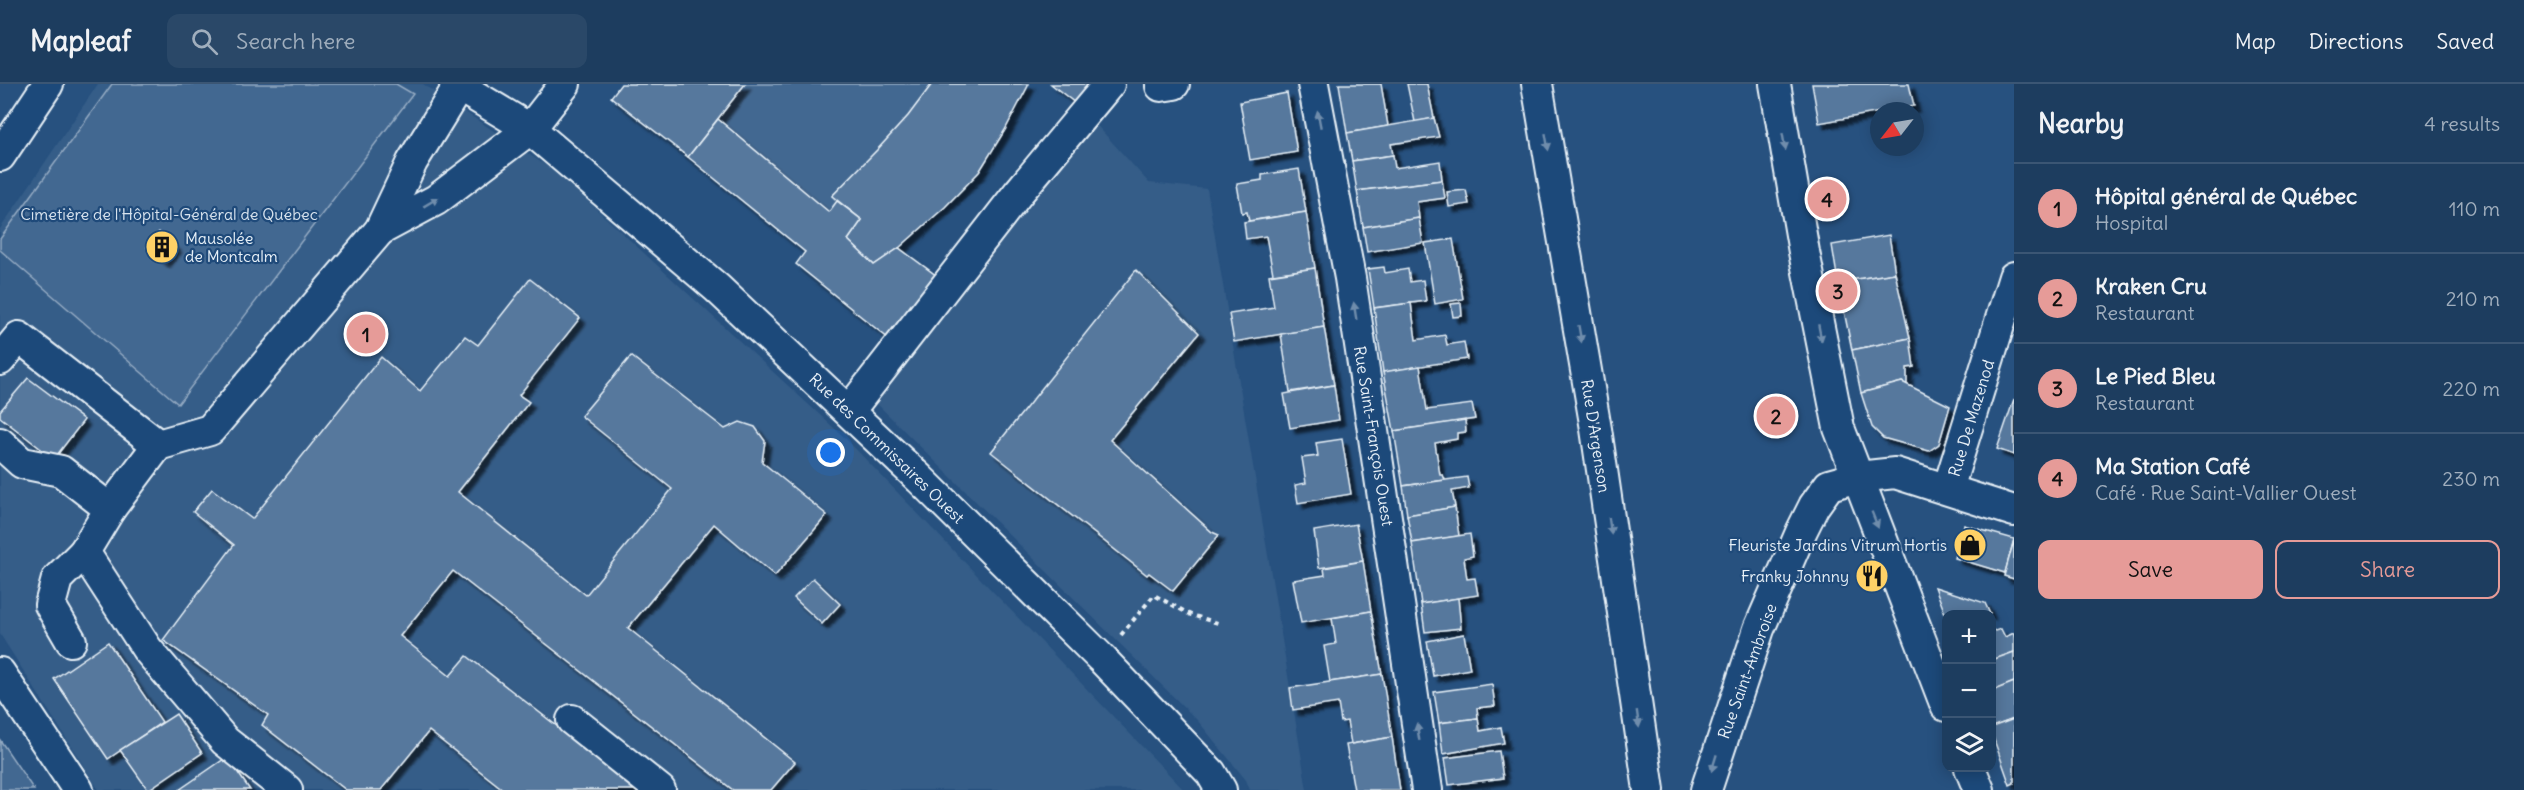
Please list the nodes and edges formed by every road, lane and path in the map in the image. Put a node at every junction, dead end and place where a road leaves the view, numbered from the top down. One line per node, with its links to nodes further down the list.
1 (48, 84): 9 (street)
2 (566, 84): 8 (street)
3 (1109, 84): 13 (street)
4 (1313, 84): 32 (street, Rue Saint-François Ouest, one-way to 4)
5 (1537, 84): 33 (street, Rue D'Argenson, one-way to 33)
6 (1774, 84): 16 (street, one-way to 16)
7 (458, 85): 8 (street, Rue des Commissaires Ouest); 10 (street)
8 (530, 129): 10 (street, one-way to 8); 13 (street, Rue des Commissaires Ouest)
9 (0, 156)
10 (380, 230): 15 (street)
11 (2014, 277): 17 (street, Rue De Mazenod)
12 (0, 360): 15 (street)
13 (849, 411): 23 (street, Rue des Commissaires Ouest)
14 (0, 443): 18 (street)
15 (158, 445): 18 (street)
16 (1858, 477): 17 (street, Rue Saint-Ambroise); 25 (street, one-way to 25); 34 (street, Rue Saint-Ambroise, one-way to 34)
17 (1948, 489): 19 (street, Rue Saint-Ambroise)
18 (110, 509): 20 (street)
19 (2014, 511)
20 (84, 552): 22 (street); 29 (street)
21 (1218, 623): 23 (path)
22 (72, 641)
23 (1101, 658): 31 (street, Rue des Commissaires Ouest)
24 (0, 673): 28 (street)
25 (1942, 692)
26 (572, 720): 30 (street)
27 (1972, 772): 35 (street)
28 (78, 790)
29 (287, 790)
30 (660, 790)
31 (1221, 790)
32 (1426, 790)
33 (1648, 790)
34 (1706, 790)
35 (1979, 790)

